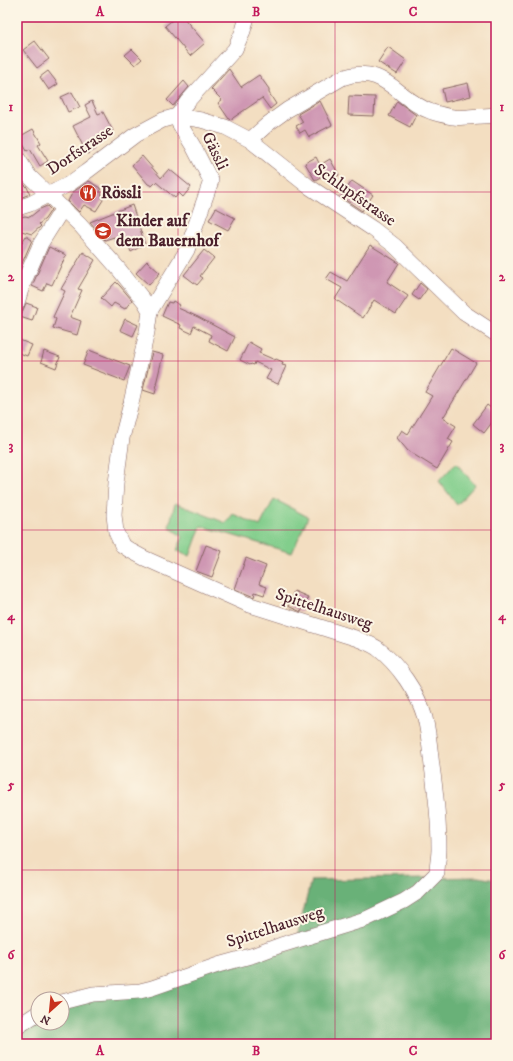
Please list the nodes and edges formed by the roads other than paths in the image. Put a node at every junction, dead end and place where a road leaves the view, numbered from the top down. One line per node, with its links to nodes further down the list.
1 (247, 17): 3 (street)
2 (496, 115): 4 (street)
3 (177, 116): 4 (street, Schlupfstrasse); 6 (street, Dorfstrasse); 10 (street, Gässli)
4 (250, 140): 11 (street, Schlupfstrasse)
5 (17, 157): 6 (street, Dorfstrasse)
6 (48, 194): 7 (street); 8 (street)
7 (17, 208)
8 (63, 208): 9 (street); 10 (street)
9 (17, 302)
10 (150, 311): 12 (street, Spittelhausweg)
11 (496, 334)
12 (70, 1000)
13 (30, 1018): 14 (street)
14 (17, 1026)

